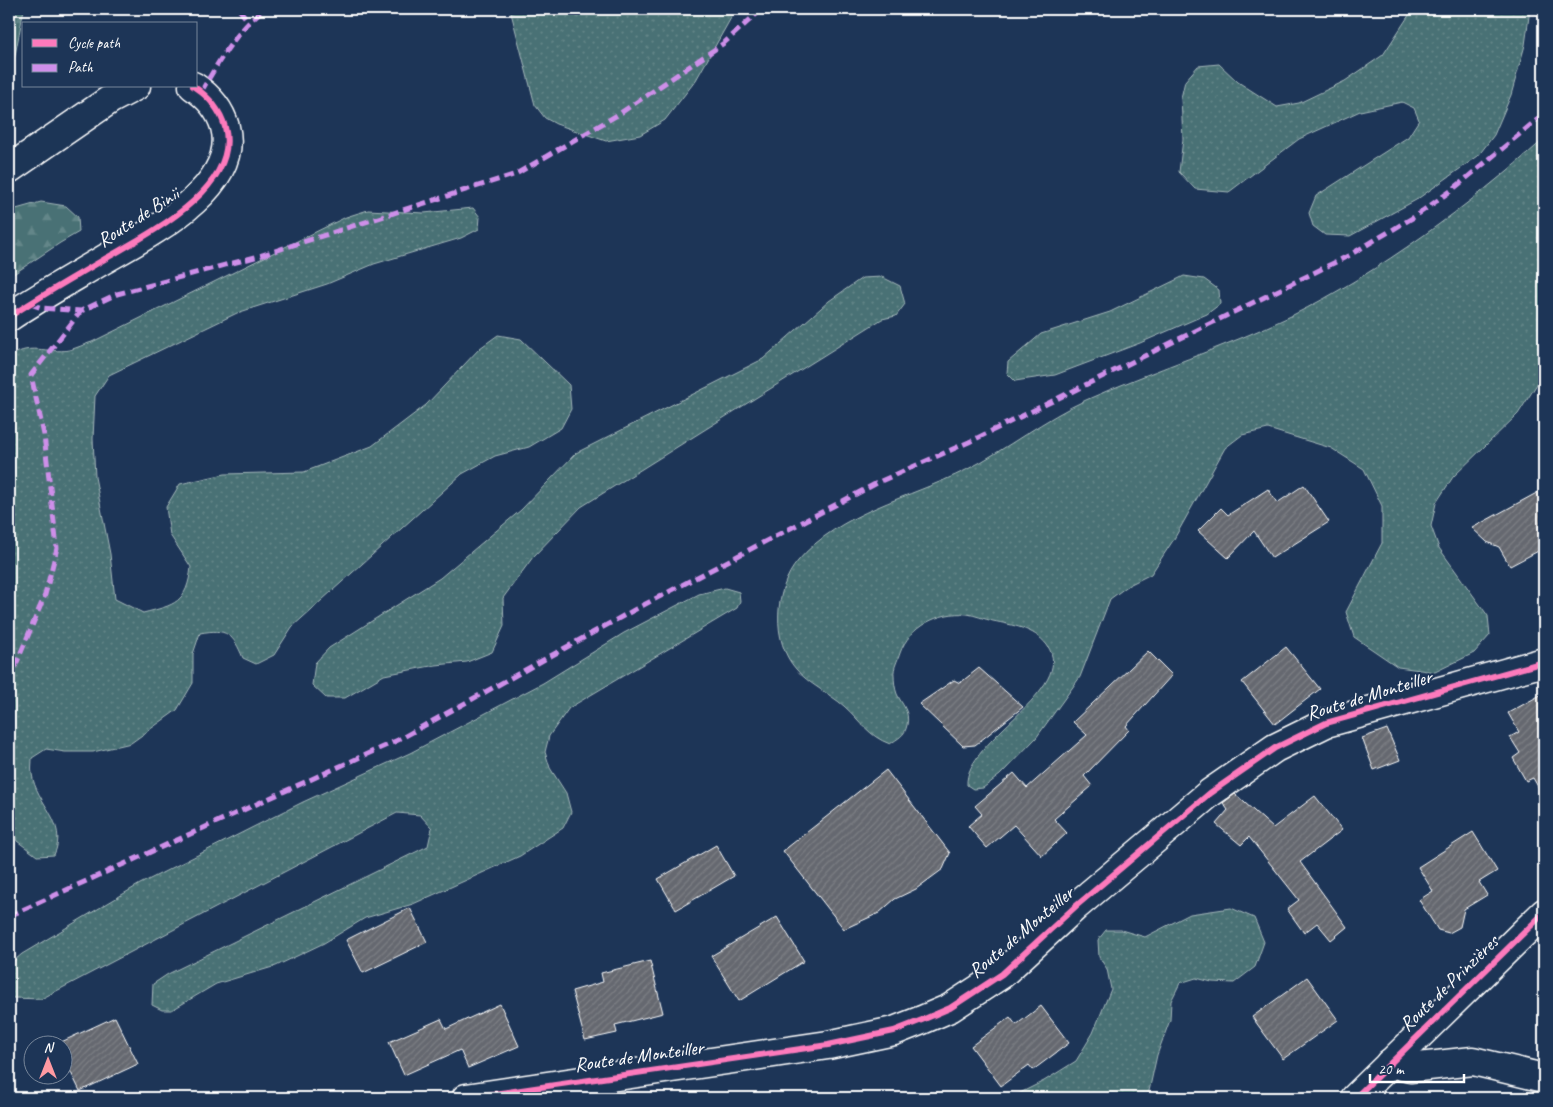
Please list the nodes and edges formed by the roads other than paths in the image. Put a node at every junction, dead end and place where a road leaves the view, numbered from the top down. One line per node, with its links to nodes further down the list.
1 (132, 88): 3 (street)
2 (195, 88): 4 (street, Route de Binii)
3 (9, 169)
4 (9, 317)
5 (1544, 662): 9 (street, Route de Monteiller)
6 (1544, 913): 7 (street, Route de Prinzières)
7 (1390, 1063): 8 (street); 11 (street, Route de Prinzières)
8 (1544, 1078)
9 (583, 1089): 10 (street, Route de Monteiller)
10 (466, 1098)
11 (1355, 1098)

